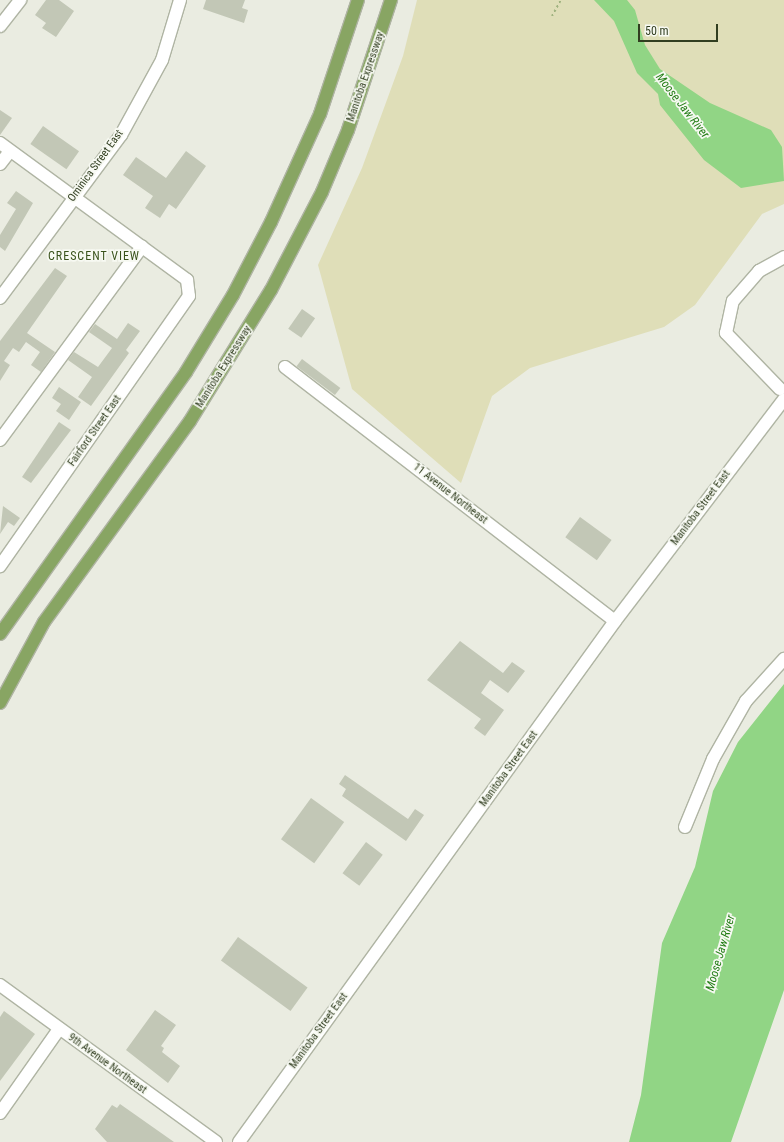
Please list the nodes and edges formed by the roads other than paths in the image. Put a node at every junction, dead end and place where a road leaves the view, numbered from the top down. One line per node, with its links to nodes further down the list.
1 (20, 0): 5 (street)
2 (180, 0): 8 (street, Ominica Street East)
3 (358, 0): 17 (main road)
4 (391, 0): 19 (main road, Manitoba Expressway)
5 (0, 26)
6 (5, 147): 7 (street); 8 (street)
7 (0, 164)
8 (74, 196): 9 (street); 11 (street, Ominica Street East)
9 (142, 246): 14 (street); 15 (street, Fairford Street East)
10 (784, 257): 13 (street)
11 (0, 298)
12 (285, 367): 16 (street, 11 Avenue Northeast)
13 (782, 394): 16 (street, Manitoba Street East)
14 (0, 440)
15 (0, 566)
16 (615, 621): 25 (street, Manitoba Street East)
17 (0, 634)
18 (784, 659): 20 (street)
19 (0, 703)
20 (685, 826)
21 (0, 985): 22 (street, 9th Avenue Northeast)
22 (59, 1029): 23 (street); 24 (street, 9th Avenue Northeast)
23 (0, 1112)
24 (216, 1142)
25 (239, 1142)

